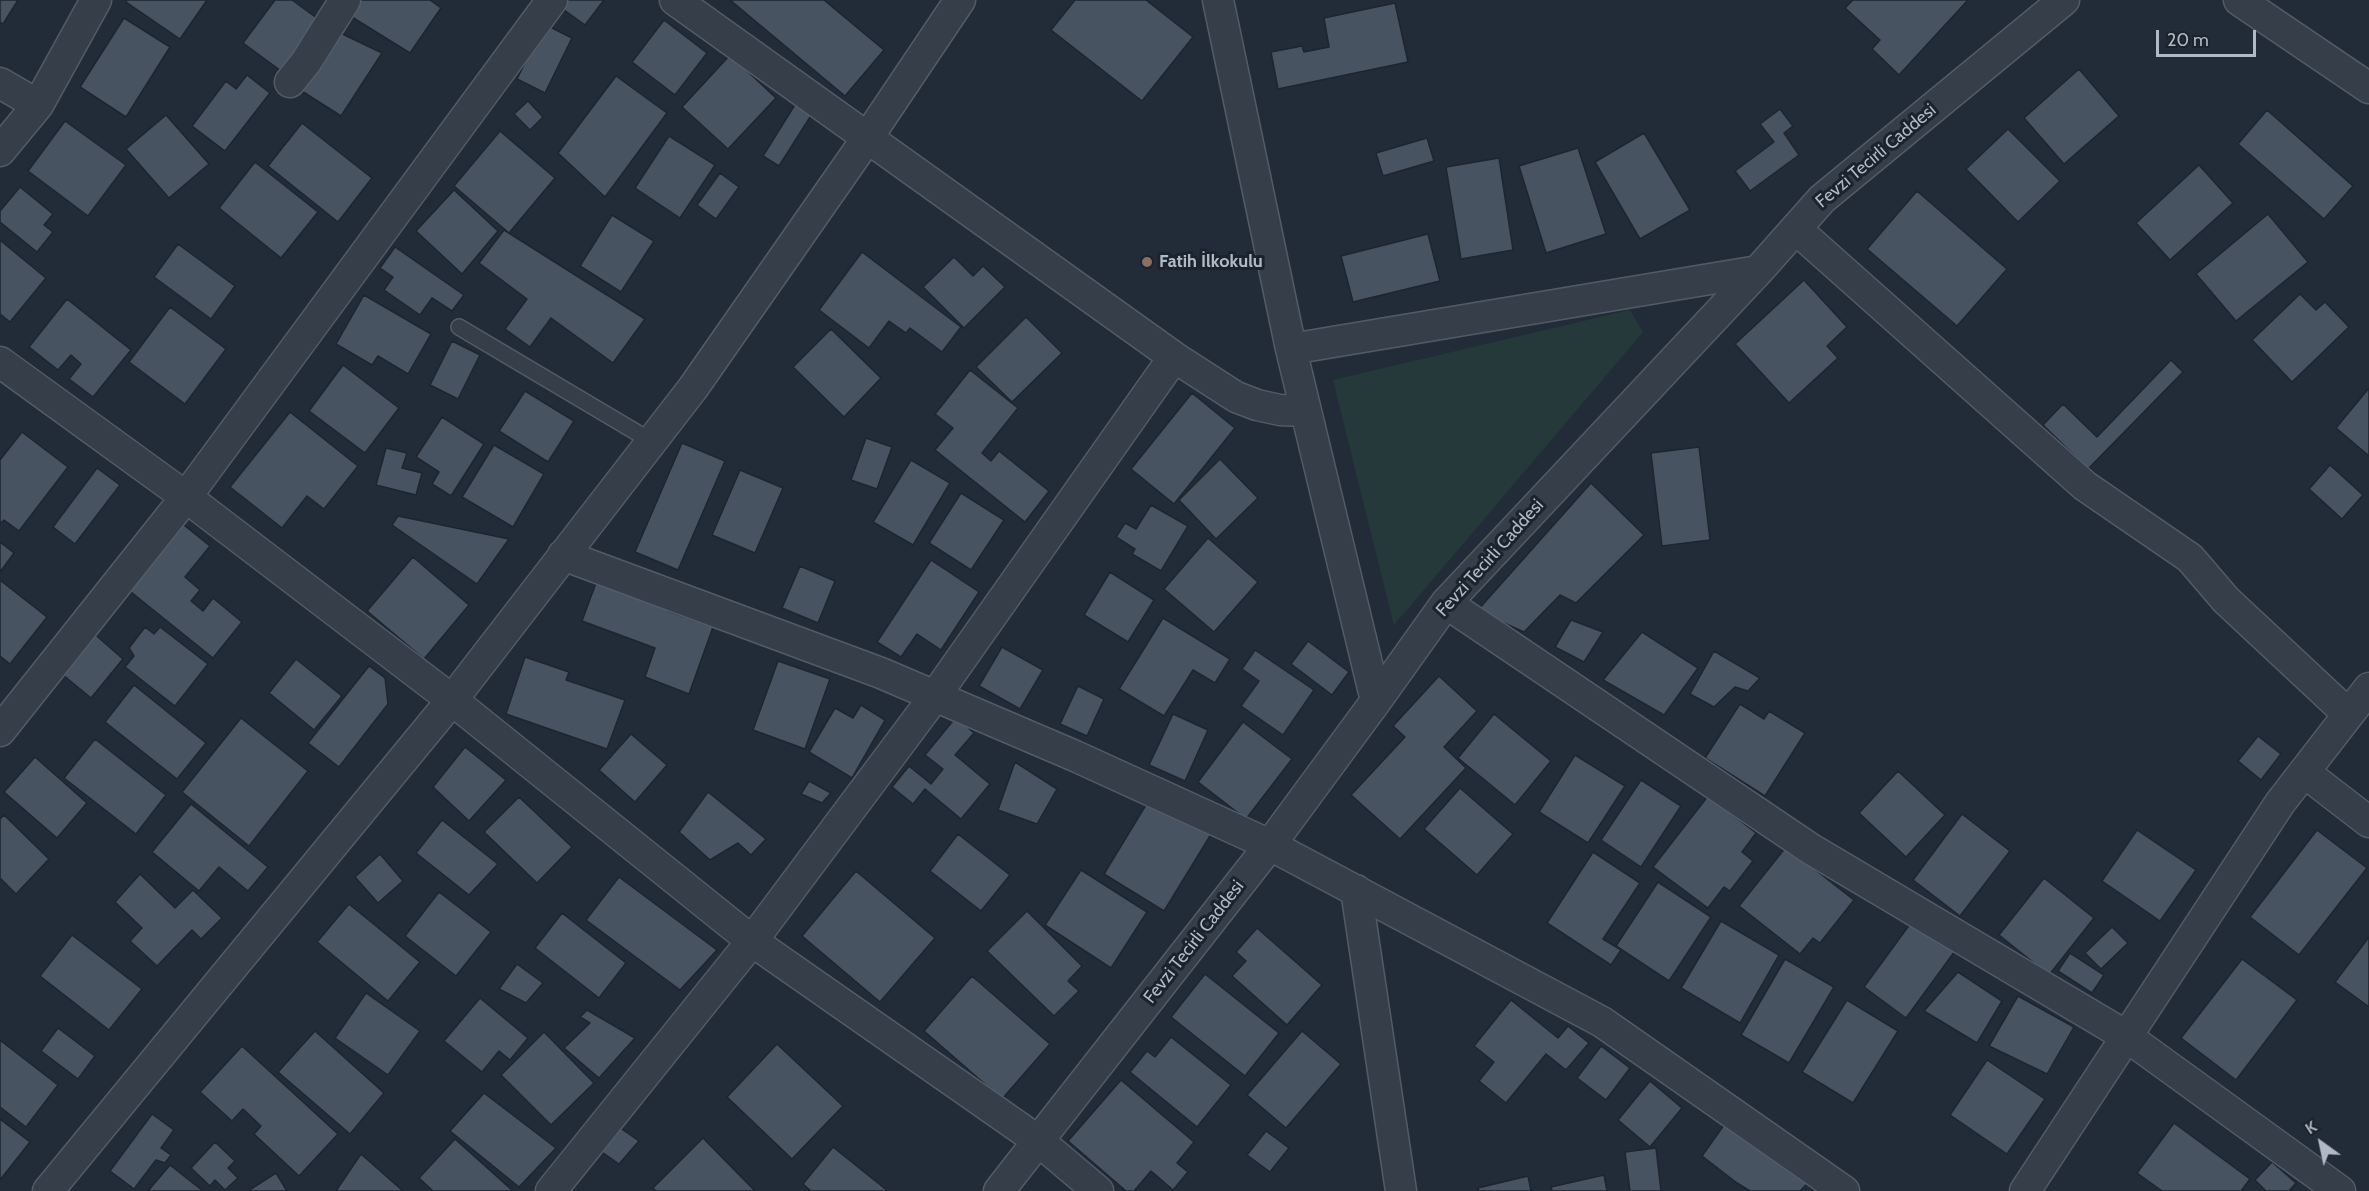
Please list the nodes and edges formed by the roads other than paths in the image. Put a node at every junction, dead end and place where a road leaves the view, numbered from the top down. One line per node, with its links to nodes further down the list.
1 (96, 0): 12 (street)
2 (345, 0): 9 (street)
3 (552, 0): 23 (street)
4 (675, 0): 13 (street)
5 (960, 0): 13 (street)
6 (1218, 0): 18 (street)
7 (2064, 0): 15 (street, Fevzi Tecirli Caddesi)
8 (2239, 0): 11 (street)
9 (290, 82)
10 (0, 83): 12 (street)
11 (2369, 88)
12 (38, 105): 14 (street)
13 (868, 137): 19 (street); 22 (street)
14 (0, 151)
15 (1796, 229): 16 (street, Fevzi Tecirli Caddesi); 30 (street)
16 (1758, 271): 18 (street); 25 (street, Fevzi Tecirli Caddesi)
17 (459, 327): 22 (lane)
18 (1291, 349): 21 (street)
19 (1174, 357): 21 (street); 27 (street)
20 (0, 362): 23 (street)
21 (1306, 411): 29 (street)
22 (651, 441): 24 (street)
23 (186, 497): 28 (street); 31 (street)
24 (563, 555): 27 (street); 28 (street)
25 (1446, 603): 29 (street, Fevzi Tecirli Caddesi); 37 (street)
26 (2369, 688): 30 (street)
27 (935, 696): 34 (street); 36 (street)
28 (452, 700): 36 (street); 39 (street)
29 (1376, 702): 34 (street, Fevzi Tecirli Caddesi)
30 (2348, 714): 32 (street)
31 (0, 731)
32 (2304, 772): 33 (street); 37 (street)
33 (2369, 822)
34 (1270, 845): 35 (street); 38 (street, Fevzi Tecirli Caddesi)
35 (1356, 890): 43 (street); 44 (street)
36 (752, 941): 38 (street); 40 (street)
37 (2126, 1036): 45 (street); 46 (street)
38 (1040, 1142): 41 (street, Fevzi Tecirli Caddesi); 42 (street)
39 (48, 1191)
40 (551, 1191)
41 (999, 1191)
42 (1098, 1191)
43 (1401, 1191)
44 (1844, 1191)
45 (2025, 1191)
46 (2340, 1191)

